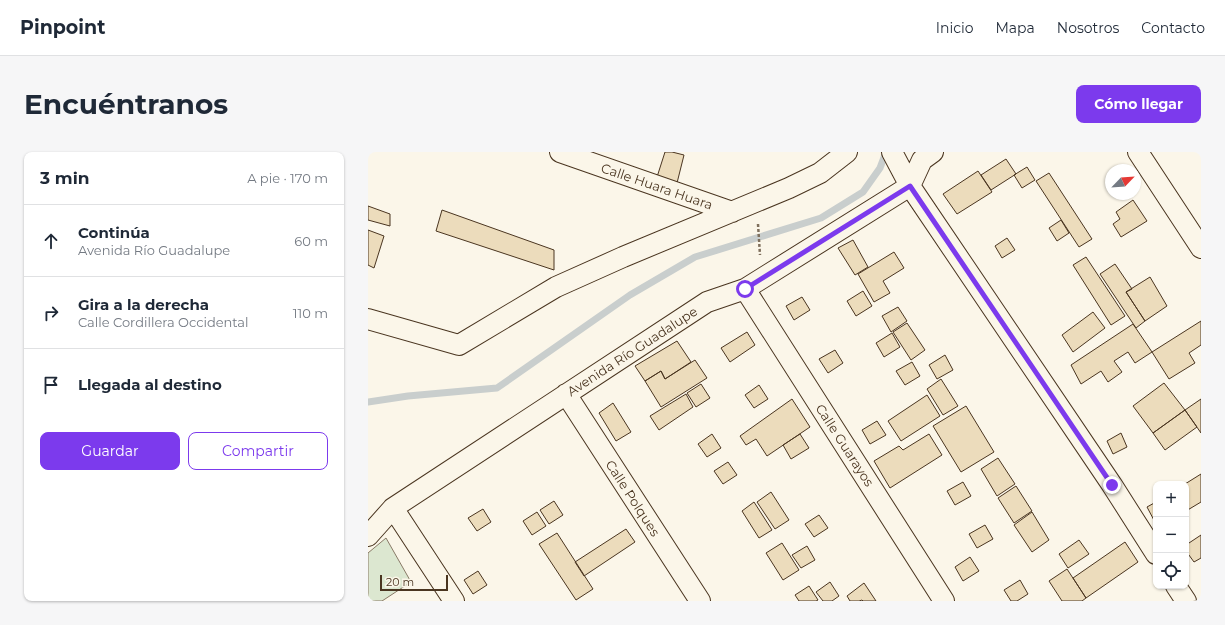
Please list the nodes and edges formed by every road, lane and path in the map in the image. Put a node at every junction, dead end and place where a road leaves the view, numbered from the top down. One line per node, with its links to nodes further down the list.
1 (560, 152): 7 (street, Calle Huara Huara)
2 (847, 152): 7 (street)
3 (933, 152): 6 (street)
4 (1138, 152): 10 (street)
5 (894, 155): 6 (street)
6 (910, 186): 11 (street, Avenida Río Guadalupe); 16 (street)
7 (732, 212): 12 (street)
8 (758, 229): 9 (path)
9 (759, 248)
10 (1201, 248)
11 (745, 289): 13 (street, Avenida Río Guadalupe); 20 (street, Calle Guarayos)
12 (368, 319)
13 (566, 394): 14 (street, Avenida Río Guadalupe); 19 (street, Calle Polques)
14 (393, 508): 15 (street, Avenida Río Guadalupe); 18 (street)
15 (368, 536)
16 (1155, 553)
17 (1178, 589): 21 (street)
18 (454, 601)
19 (700, 601)
20 (944, 601)
21 (1186, 601)

